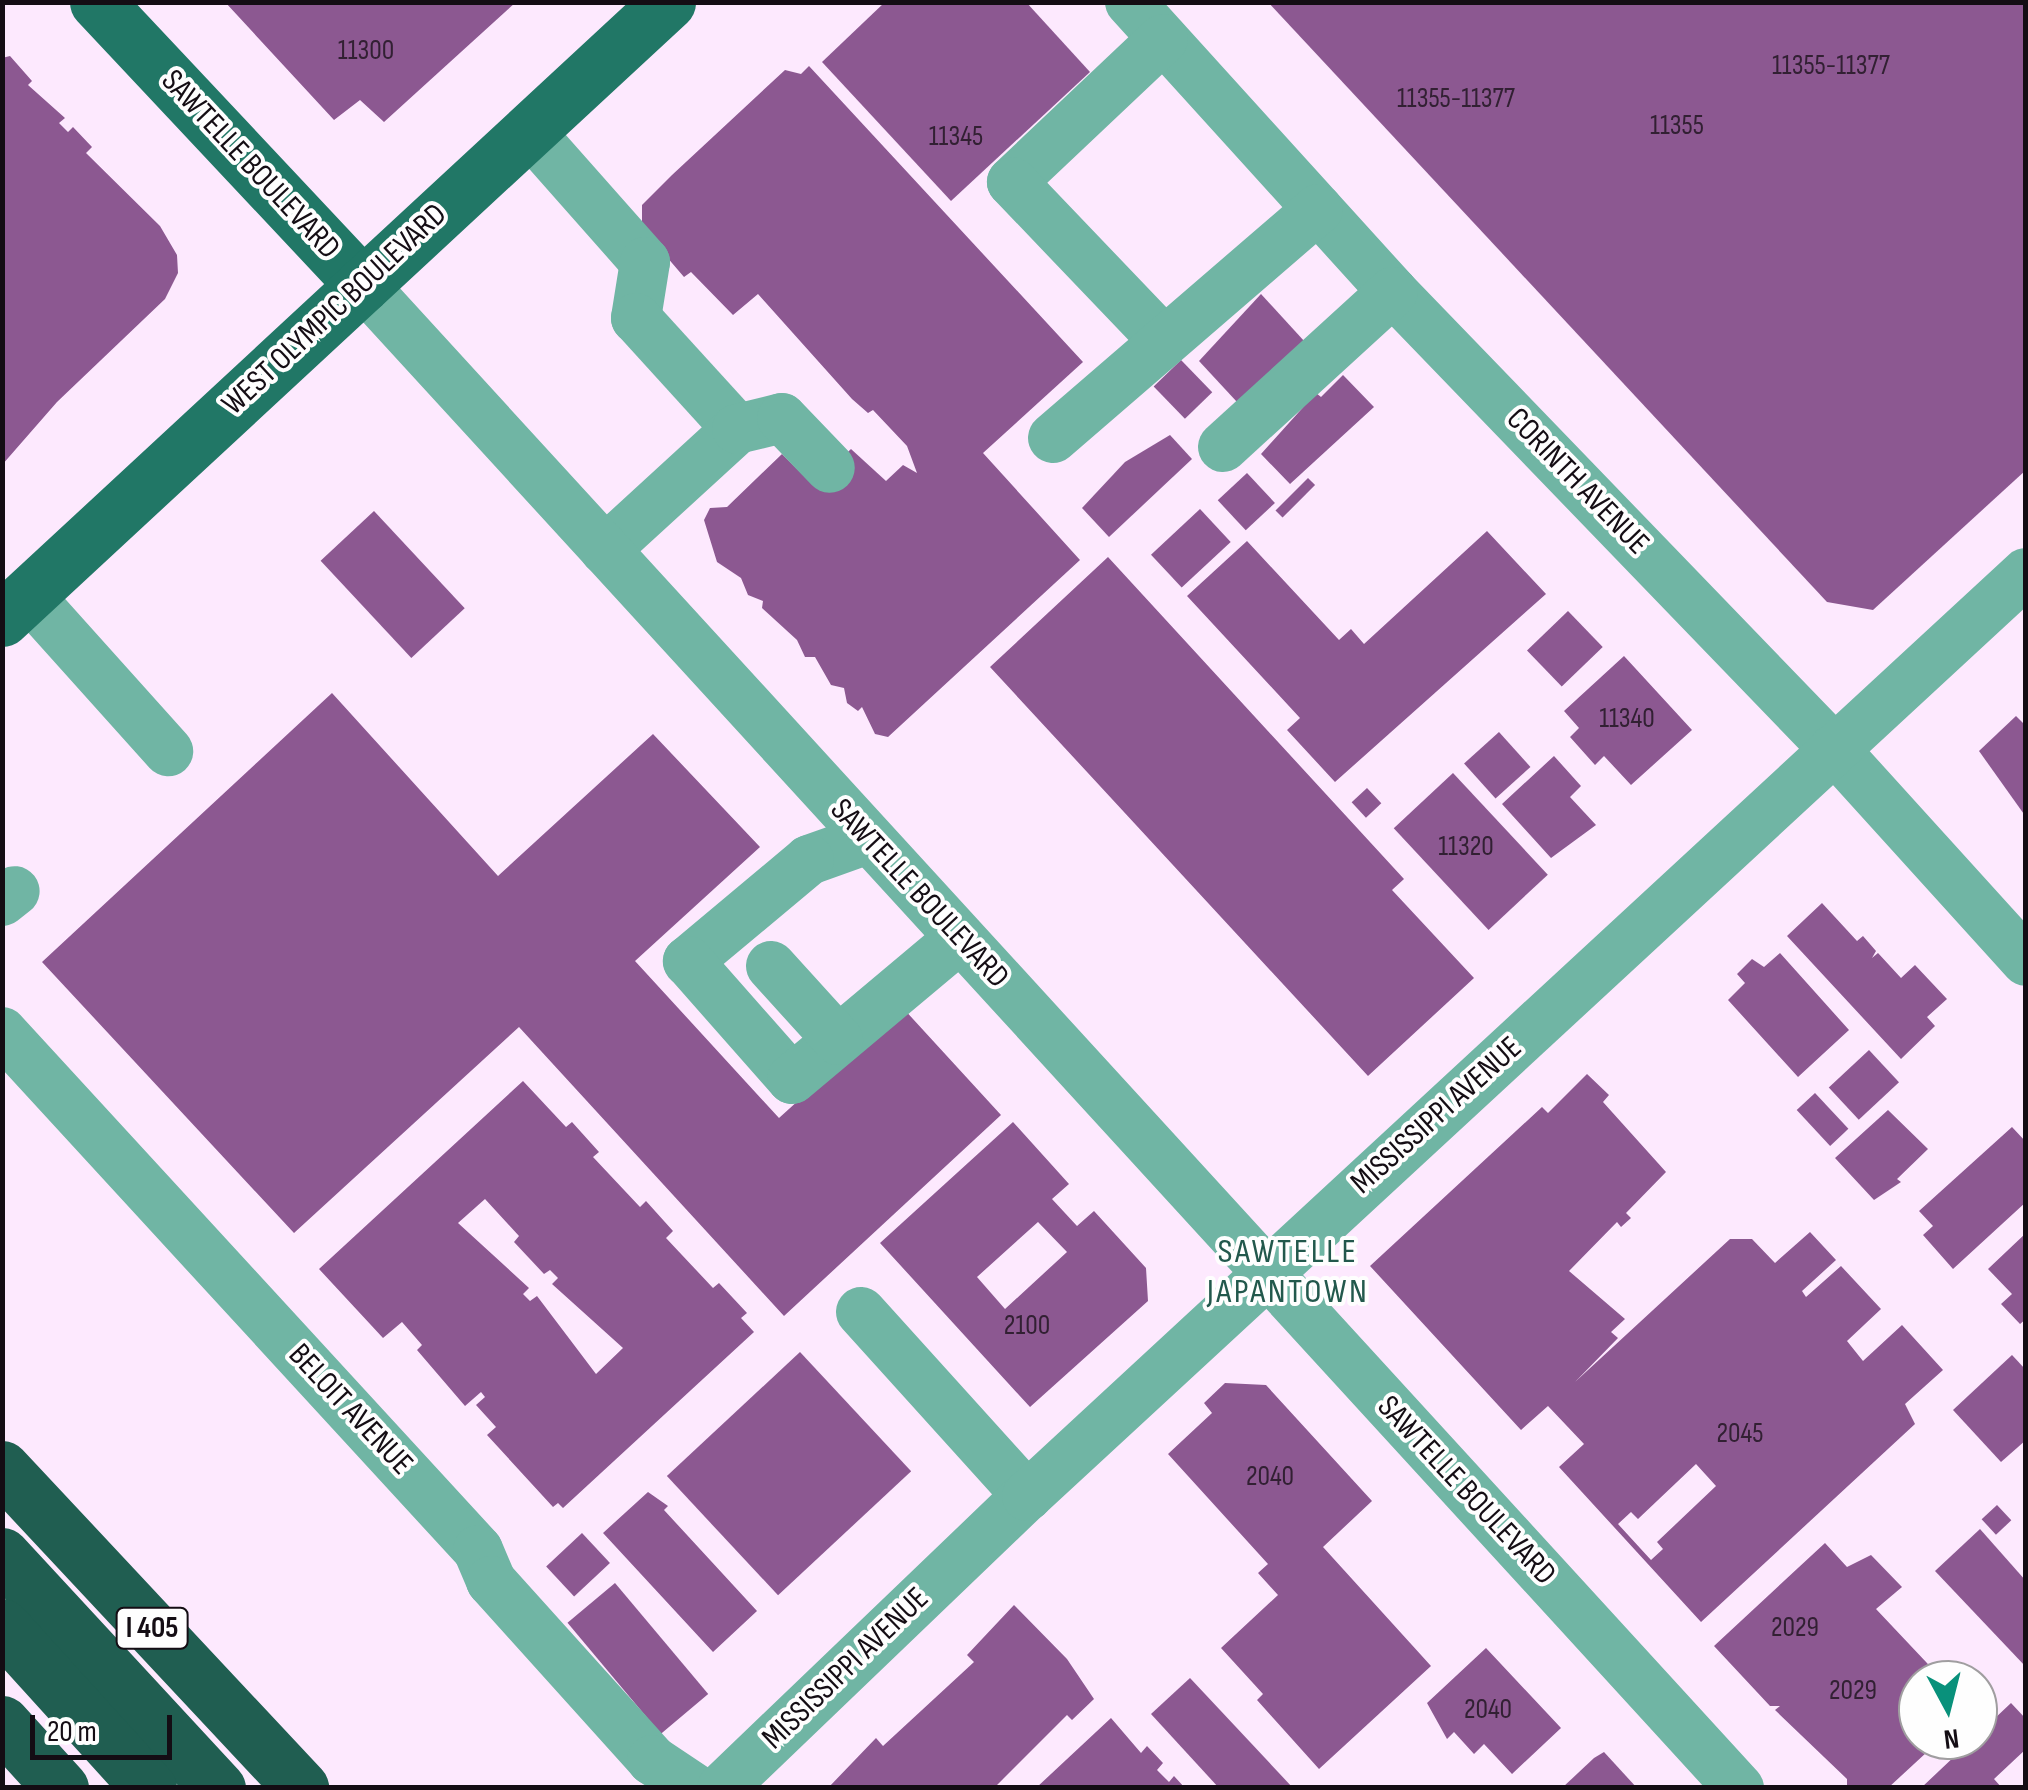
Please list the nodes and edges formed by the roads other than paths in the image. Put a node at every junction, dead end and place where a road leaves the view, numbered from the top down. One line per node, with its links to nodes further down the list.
1 (97, 2): 7 (main road, SAWTELLE BOULEVARD)
2 (668, 2): 5 (main road, WEST OLYMPIC BOULEVARD)
3 (1130, 2): 4 (street, CORINTH AVENUE)
4 (1163, 38): 6 (street, CORINTH AVENUE); 9 (street)
5 (529, 132): 7 (main road, WEST OLYMPIC BOULEVARD); 10 (street)
6 (1318, 209): 8 (street, CORINTH AVENUE); 9 (street)
7 (363, 285): 14 (street, SAWTELLE BOULEVARD); 16 (main road, WEST OLYMPIC BOULEVARD)
8 (1393, 292): 12 (street); 17 (street, CORINTH AVENUE)
9 (1163, 340): 11 (street)
10 (737, 429): 13 (street); 14 (street)
11 (1053, 438)
12 (1223, 447)
13 (830, 468)
14 (605, 550): 19 (street, SAWTELLE BOULEVARD)
15 (2026, 573): 17 (street, MISSISSIPPI AVENUE)
16 (15, 607): 18 (street)
17 (1834, 748): 21 (street, CORINTH AVENUE); 25 (street, MISSISSIPPI AVENUE)
18 (168, 751)
19 (868, 839): 20 (street, SAWTELLE BOULEVARD); 24 (street)
20 (960, 938): 24 (street); 25 (street, SAWTELLE BOULEVARD)
21 (2026, 961)
22 (771, 966): 24 (street)
23 (2, 1032): 36 (street, BELOIT AVENUE)
24 (838, 1040)
25 (1266, 1274): 28 (street, MISSISSIPPI AVENUE); 38 (street, SAWTELLE BOULEVARD)
26 (861, 1312): 28 (street)
27 (2, 1468): 35 (highway, I 405)
28 (1027, 1496): 37 (street, MISSISSIPPI AVENUE)
29 (2, 1556): 34 (highway)
30 (2, 1626): 33 (highway)
31 (2, 1723): 32 (highway)
32 (61, 1788)
33 (149, 1788)
34 (218, 1788)
35 (301, 1788)
36 (694, 1788)
37 (722, 1788)
38 (1739, 1788)

